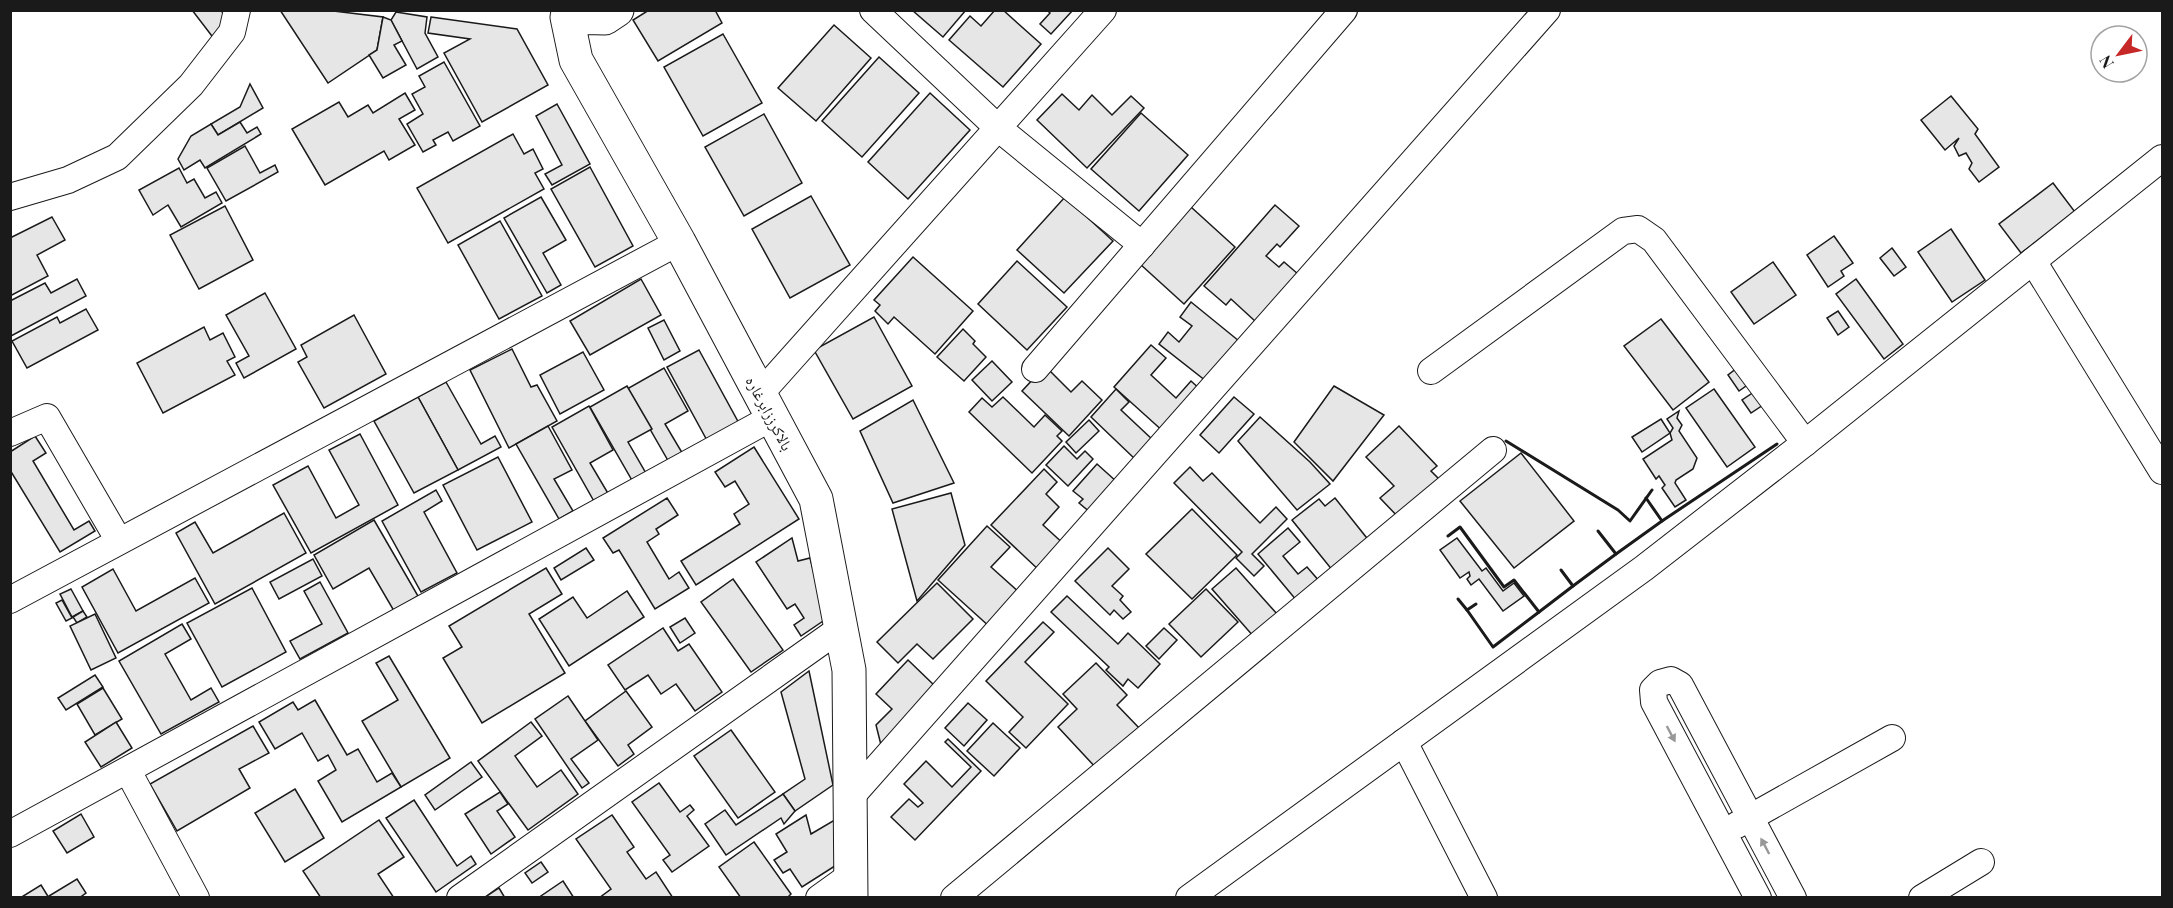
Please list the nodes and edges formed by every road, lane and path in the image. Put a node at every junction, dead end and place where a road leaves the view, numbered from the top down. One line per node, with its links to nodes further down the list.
1 (237, 10): 10 (street)
2 (617, 10): 7 (street, بالاکرززابرغاره)
3 (873, 10): 8 (street)
4 (1103, 10): 8 (street)
5 (1344, 10): 12 (street)
6 (1547, 10): 29 (street)
7 (559, 14): 11 (street, بالاکرززابرغاره)
8 (998, 128): 12 (street); 16 (street)
9 (2163, 158): 13 (street)
10 (10, 197)
11 (679, 242): 16 (street, بالاکرززابرغاره); 21 (street)
12 (1142, 245): 14 (street)
13 (2033, 261): 18 (street); 20 (street)
14 (1035, 369)
15 (1431, 371): 18 (street)
16 (766, 406): 23 (street, بالاکرززابرغاره); 28 (street)
17 (10, 433): 21 (street)
18 (1805, 443): 25 (street)
19 (1493, 450): 38 (street)
20 (2163, 471)
21 (119, 541): 22 (street)
22 (10, 600)
23 (841, 628): 29 (street, بالاکرززابرغاره); 36 (street)
24 (1892, 738): 30 (street)
25 (1404, 742): 39 (street); 40 (street)
26 (1715, 751): 27 (street); 27 (street, one-way to 27); 30 (street)
27 (1688, 766): 31 (street)
28 (128, 771): 32 (street); 35 (street)
29 (850, 798): 34 (street, بالاکرززابرغاره)
30 (1750, 818): 31 (street); 42 (street, one-way to 30)
31 (1724, 833): 41 (street)
32 (10, 834)
33 (1981, 862): 43 (street)
34 (851, 886): 37 (street)
35 (196, 897)
36 (460, 897)
37 (819, 897)
38 (954, 897)
39 (1190, 897)
40 (1484, 897)
41 (1758, 897)
42 (1793, 897)
43 (1922, 897)

